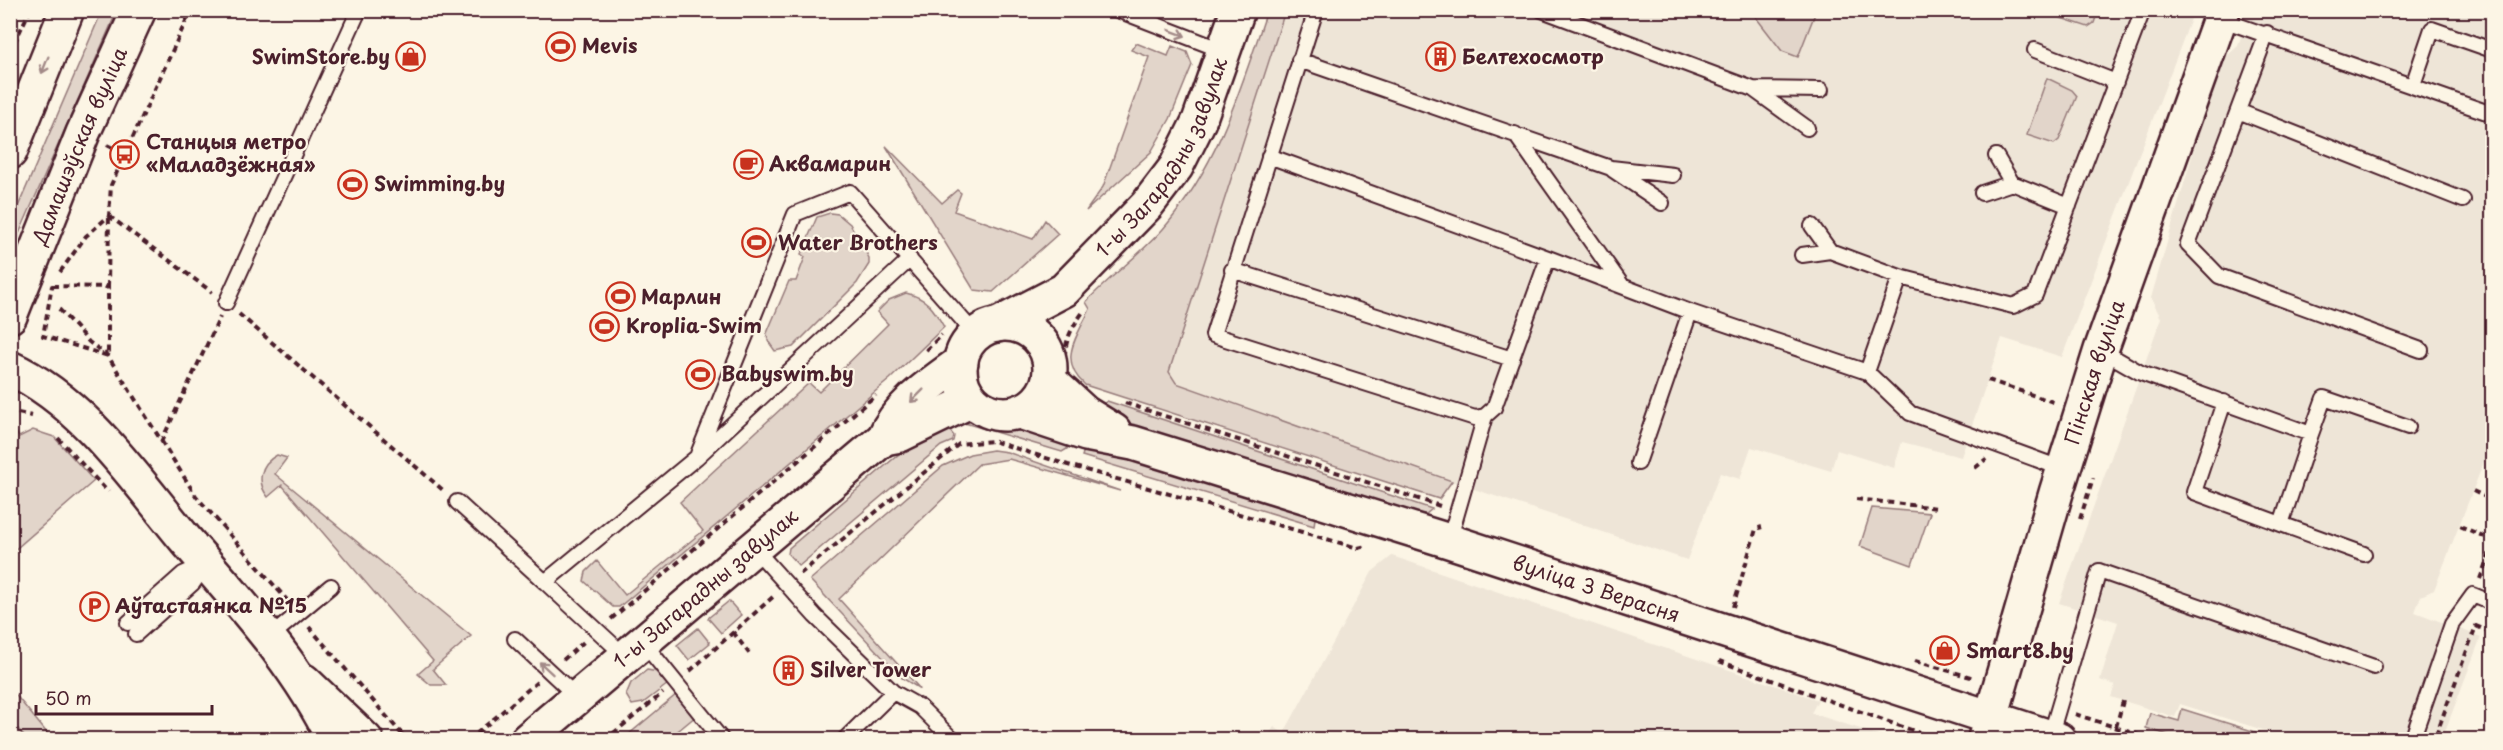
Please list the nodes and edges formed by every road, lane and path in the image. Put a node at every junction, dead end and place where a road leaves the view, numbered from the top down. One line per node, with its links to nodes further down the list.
1 (30, 10): 16 (path)
2 (67, 10): 26 (main road, one-way to 26)
3 (139, 10): 51 (main road, Дамашэўская вуліца)
4 (190, 10): 36 (path)
5 (359, 10): 48 (lane)
6 (1238, 10): 14 (main road, 1-ы Загарадны завулак)
7 (1316, 10): 17 (lane)
8 (1542, 10): 20 (lane)
9 (2144, 10): 18 (lane)
10 (1124, 13): 14 (lane, one-way to 14)
11 (2222, 15): 12 (lane); 54 (main road, Пінская вуліца)
12 (2267, 33): 19 (lane); 22 (lane)
13 (2035, 50): 18 (lane)
14 (1224, 51): 47 (main road, 1-ы Загарадны завулак)
15 (2493, 51): 19 (lane)
16 (10, 52)
17 (1299, 60): 25 (lane); 27 (lane)
18 (2116, 82): 35 (lane)
19 (2413, 86): 23 (lane)
20 (1753, 89): 21 (lane); 24 (lane)
21 (1821, 90)
22 (2238, 111): 33 (lane); 55 (lane)
23 (2493, 114)
24 (1807, 128)
25 (1515, 134): 29 (lane); 45 (lane)
26 (10, 152)
27 (1269, 156): 40 (lane); 42 (lane)
28 (1996, 156): 31 (lane)
29 (1611, 168): 30 (lane); 34 (lane)
30 (1673, 175)
31 (2012, 183): 32 (lane); 35 (lane)
32 (1982, 193)
33 (2463, 200)
34 (1662, 203)
35 (2069, 206): 44 (lane)
36 (109, 216): 43 (path); 46 (path); 48 (path)
37 (1812, 226): 38 (lane)
38 (1830, 251): 39 (lane); 44 (lane)
39 (1802, 255)
40 (1548, 258): 45 (lane); 58 (lane)
41 (910, 259): 53 (lane); 77 (lane); 77 (lane)
42 (1232, 270): 58 (lane); 71 (lane)
43 (60, 272)
44 (1900, 277): 61 (lane)
45 (1621, 284): 50 (lane)
46 (108, 287): 57 (path); 57 (path)
47 (1074, 301): 53 (main road, 1-ы Загарадны завулак); 59 (path); 59 (main road, 1-ы Загарадны завулак)
48 (226, 303): 75 (path); 83 (path)
49 (59, 309): 57 (path)
50 (1690, 312): 61 (lane); 78 (lane)
51 (10, 316)
52 (942, 335): 56 (path)
53 (978, 341): 59 (main road, вуліца 3 Верасня); 67 (main road); 74 (main road, 1-ы Загарадны завулак, one-way to 74)
54 (2101, 350): 68 (lane); 79 (main road, Пінская вуліца)
55 (2421, 350)
56 (921, 355)
57 (108, 356): 75 (path)
58 (1512, 359): 71 (lane)
59 (1054, 367): 69 (main road); 76 (main road, вуліца 3 Верасня)
60 (10, 368): 63 (main road)
61 (1867, 372): 79 (lane)
62 (1988, 380): 70 (path)
63 (48, 391): 65 (main road); 95 (main road)
64 (880, 392): 106 (path)
65 (10, 398)
66 (1114, 399): 87 (path)
67 (972, 400): 69 (main road, вуліца 3 Верасня); 74 (main road, 1-ы Загарадны завулак)
68 (2224, 402): 73 (lane); 86 (lane)
69 (1020, 412): 76 (main road, вуліца 3 Верасня)
70 (2055, 413)
71 (1485, 416): 87 (lane)
72 (2408, 427): 73 (lane)
73 (2311, 434): 86 (lane)
74 (884, 438): 93 (main road, 1-ы Загарадны завулак)
75 (161, 442): 104 (path)
76 (1133, 443): 87 (main road, вуліца 3 Верасня)
77 (697, 457): 96 (lane)
78 (1638, 463)
79 (2079, 469): 85 (path); 125 (main road, Пінская вуліца)
80 (2473, 490): 82 (path)
81 (1856, 498): 84 (path)
82 (2493, 500)
83 (457, 502): 96 (lane)
84 (1938, 508)
85 (2078, 524)
86 (2281, 524): 94 (lane)
87 (1453, 526): 125 (main road, вуліца 3 Верасня)
88 (2460, 526): 90 (path)
89 (1762, 527): 102 (path)
90 (2493, 540)
91 (1368, 545): 97 (path)
92 (2493, 546): 99 (path)
93 (753, 547): 97 (lane); 111 (main road, 1-ы Загарадны завулак)
94 (2364, 554)
95 (206, 564): 105 (lane); 109 (main road)
96 (545, 582): 106 (lane)
97 (787, 585): 107 (path); 120 (lane)
98 (331, 586): 104 (lane)
99 (2473, 596): 100 (lane); 139 (lane)
100 (2493, 603)
101 (1722, 604): 102 (path)
102 (1733, 608): 103 (path)
103 (1744, 611)
104 (298, 614): 109 (lane); 130 (path)
105 (132, 628)
106 (598, 630): 111 (lane); 117 (path)
107 (733, 632): 112 (path); 119 (path)
108 (2493, 633): 140 (path)
109 (270, 637): 118 (main road)
110 (515, 639): 117 (lane, one-way to 110)
111 (633, 648): 119 (lane); 121 (main road, 1-ы Загарадны завулак)
112 (752, 656)
113 (1908, 659): 115 (path)
114 (1717, 660): 137 (path)
115 (1977, 667)
116 (2374, 668): 124 (lane)
117 (550, 671): 121 (lane); 131 (path)
118 (299, 677): 128 (main road); 129 (main road)
119 (677, 683): 133 (path); 134 (lane)
120 (893, 692): 135 (lane); 136 (lane)
121 (578, 697): 132 (main road, 1-ы Загарадны завулак)
122 (2123, 701): 123 (path)
123 (2116, 727): 124 (path); 138 (path)
124 (2056, 728): 125 (main road, вуліца 3 Верасня)
125 (1988, 729)
126 (10, 731): 127 (path)
127 (17, 740)
128 (334, 740)
129 (366, 740)
130 (407, 740)
131 (469, 740)
132 (527, 740)
133 (605, 740)
134 (722, 740)
135 (844, 740)
136 (953, 740)
137 (1940, 740)
138 (2154, 740)
139 (2412, 740)
140 (2434, 740)

